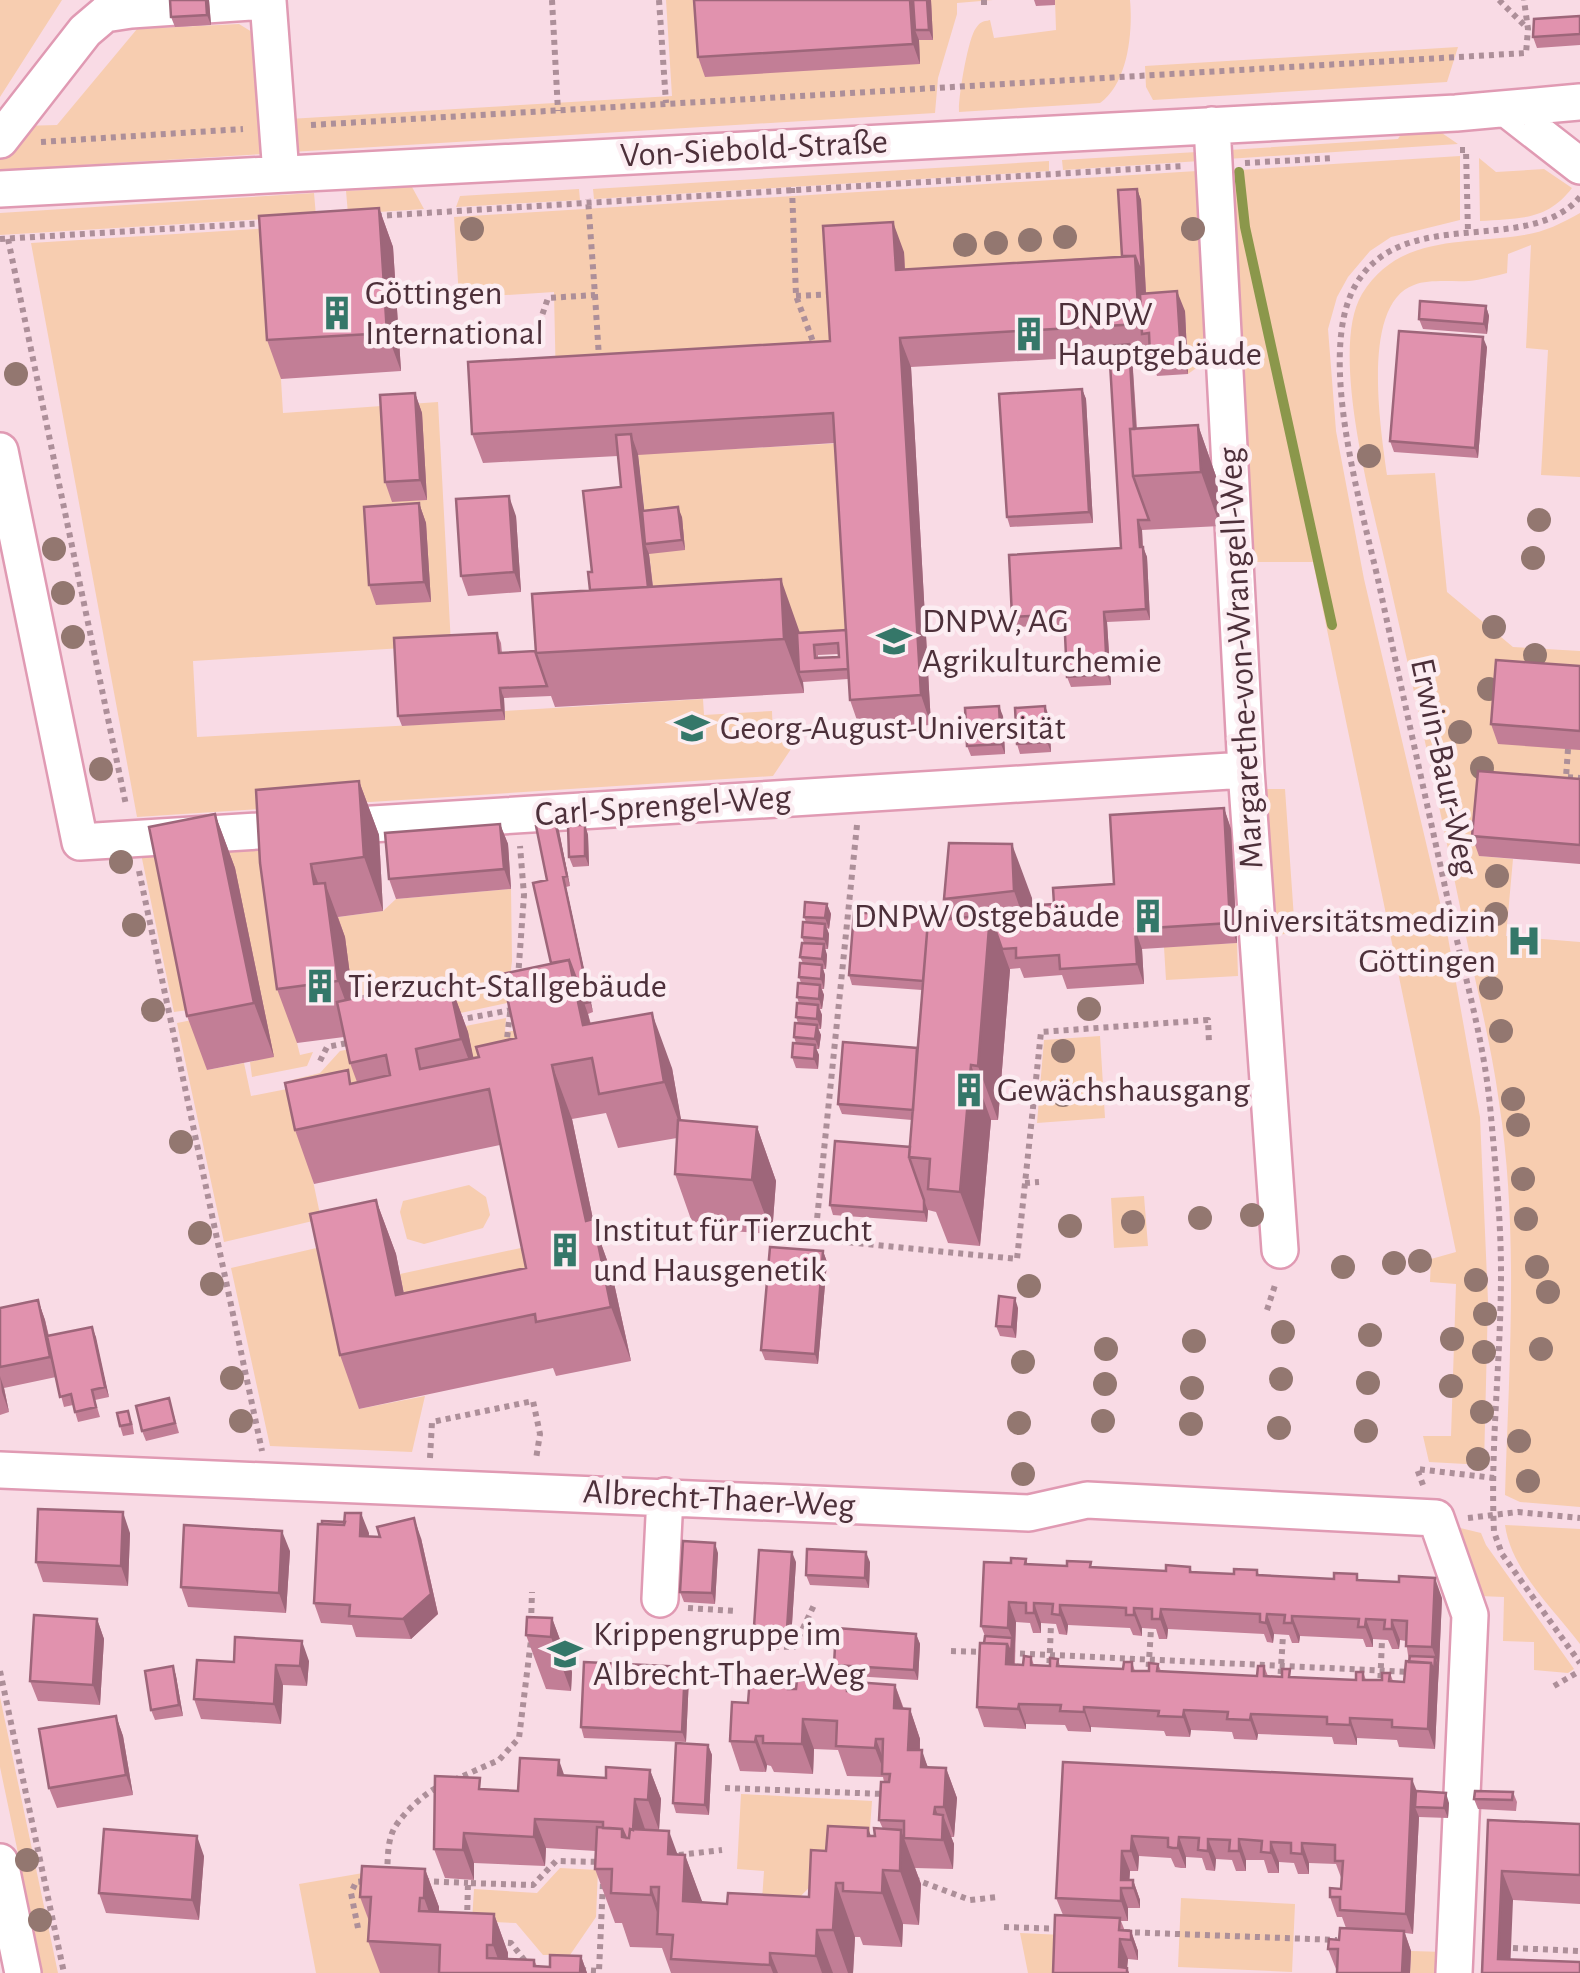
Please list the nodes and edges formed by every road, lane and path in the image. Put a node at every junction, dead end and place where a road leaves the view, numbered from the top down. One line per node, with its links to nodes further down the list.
1 (552, 0): 10 (path)
2 (658, 0): 8 (path)
3 (1499, 0): 6 (path)
4 (1524, 0): 6 (path)
5 (268, 1): 12 (street); 13 (street)
6 (1528, 29): 8 (path)
7 (1580, 102): 9 (street, Von-Siebold-Straße)
8 (666, 104): 10 (path)
9 (1508, 110): 11 (street, Von-Siebold-Straße); 19 (street)
10 (558, 111): 12 (path)
11 (1212, 125): 17 (street, Von-Siebold-Straße); 18 (street, Margarethe-von-Wrangell-Weg)
12 (278, 127): 14 (path); 20 (street)
13 (0, 140)
14 (40, 142)
15 (1447, 151): 27 (path)
16 (1350, 156): 18 (path)
17 (585, 158): 20 (street, Von-Siebold-Straße); 24 (path)
18 (1214, 164): 22 (path); 37 (street, Margarethe-von-Wrangell-Weg)
19 (1580, 166)
20 (281, 174): 21 (street, Von-Siebold-Straße)
21 (0, 189)
22 (792, 190): 24 (path); 31 (path)
23 (1580, 196): 27 (path, Erwin-Baur-Weg)
24 (588, 201): 25 (path); 30 (path)
25 (362, 218)
26 (284, 222): 28 (path)
27 (1468, 232): 55 (path, Erwin-Baur-Weg)
28 (0, 239)
29 (836, 294): 31 (path)
30 (595, 295): 32 (path); 34 (path)
31 (796, 296): 33 (path)
32 (536, 333)
33 (818, 356)
34 (599, 366)
35 (0, 451): 42 (street, Carl-Sprengel-Weg)
36 (1568, 749): 38 (path)
37 (1246, 770): 41 (street, Carl-Sprengel-Weg); 51 (street, Margarethe-von-Wrangell-Weg)
38 (1566, 777): 39 (path); 40 (path)
39 (1580, 778)
40 (1558, 789)
41 (860, 794): 42 (street, Carl-Sprengel-Weg); 50 (path)
42 (518, 815): 43 (path)
43 (510, 1010): 44 (path); 47 (path)
44 (456, 1021)
45 (364, 1039): 48 (path)
46 (1209, 1043): 50 (path)
47 (505, 1056)
48 (320, 1061)
49 (1039, 1182): 50 (path)
50 (1026, 1183)
51 (1281, 1258): 52 (path)
52 (1267, 1310)
53 (1417, 1469): 55 (path)
54 (0, 1470): 56 (street, Albrecht-Thaer-Weg)
55 (1494, 1478): 59 (path, Erwin-Baur-Weg)
56 (428, 1486): 57 (street, Albrecht-Thaer-Weg); 57 (path)
57 (532, 1490): 58 (street, Albrecht-Thaer-Weg)
58 (665, 1496): 62 (street); 77 (street, Albrecht-Thaer-Weg)
59 (1493, 1513): 60 (path); 72 (path, Erwin-Baur-Weg)
60 (1580, 1518)
61 (532, 1592): 91 (path)
62 (660, 1599)
63 (815, 1603): 68 (path)
64 (1051, 1624): 70 (path)
65 (1151, 1628): 71 (path)
66 (1282, 1635): 73 (path)
67 (1382, 1640): 74 (path)
68 (734, 1645)
69 (951, 1650): 70 (path)
70 (1049, 1655): 71 (path); 78 (path)
71 (1149, 1660): 73 (path); 80 (path)
72 (1580, 1662)
73 (1280, 1666): 74 (path); 81 (path)
74 (1381, 1670): 77 (path); 82 (path)
75 (0, 1671): 108 (path)
76 (1580, 1671): 79 (path)
77 (1468, 1675): 109 (street)
78 (1048, 1685)
79 (1554, 1686)
80 (1148, 1691)
81 (1280, 1696)
82 (1379, 1700)
83 (725, 1788): 84 (path)
84 (883, 1812)
85 (722, 1850): 87 (path)
86 (614, 1857): 89 (path)
87 (664, 1857)
88 (0, 1862): 107 (street)
89 (604, 1862): 94 (path); 106 (path)
90 (897, 1873): 95 (path)
91 (387, 1880): 92 (path); 98 (path)
92 (398, 1880)
93 (410, 1880): 94 (path)
94 (468, 1883): 96 (path)
95 (998, 1897)
96 (467, 1921)
97 (1004, 1927): 99 (path)
98 (358, 1928)
99 (1080, 1930)
100 (1118, 1932): 102 (path)
101 (481, 1941): 105 (path)
102 (1346, 1941)
103 (1513, 1948): 104 (path)
104 (1580, 1951)
105 (547, 1968)
106 (564, 1969)
107 (23, 1973)
108 (64, 1973)
109 (1454, 1973)

